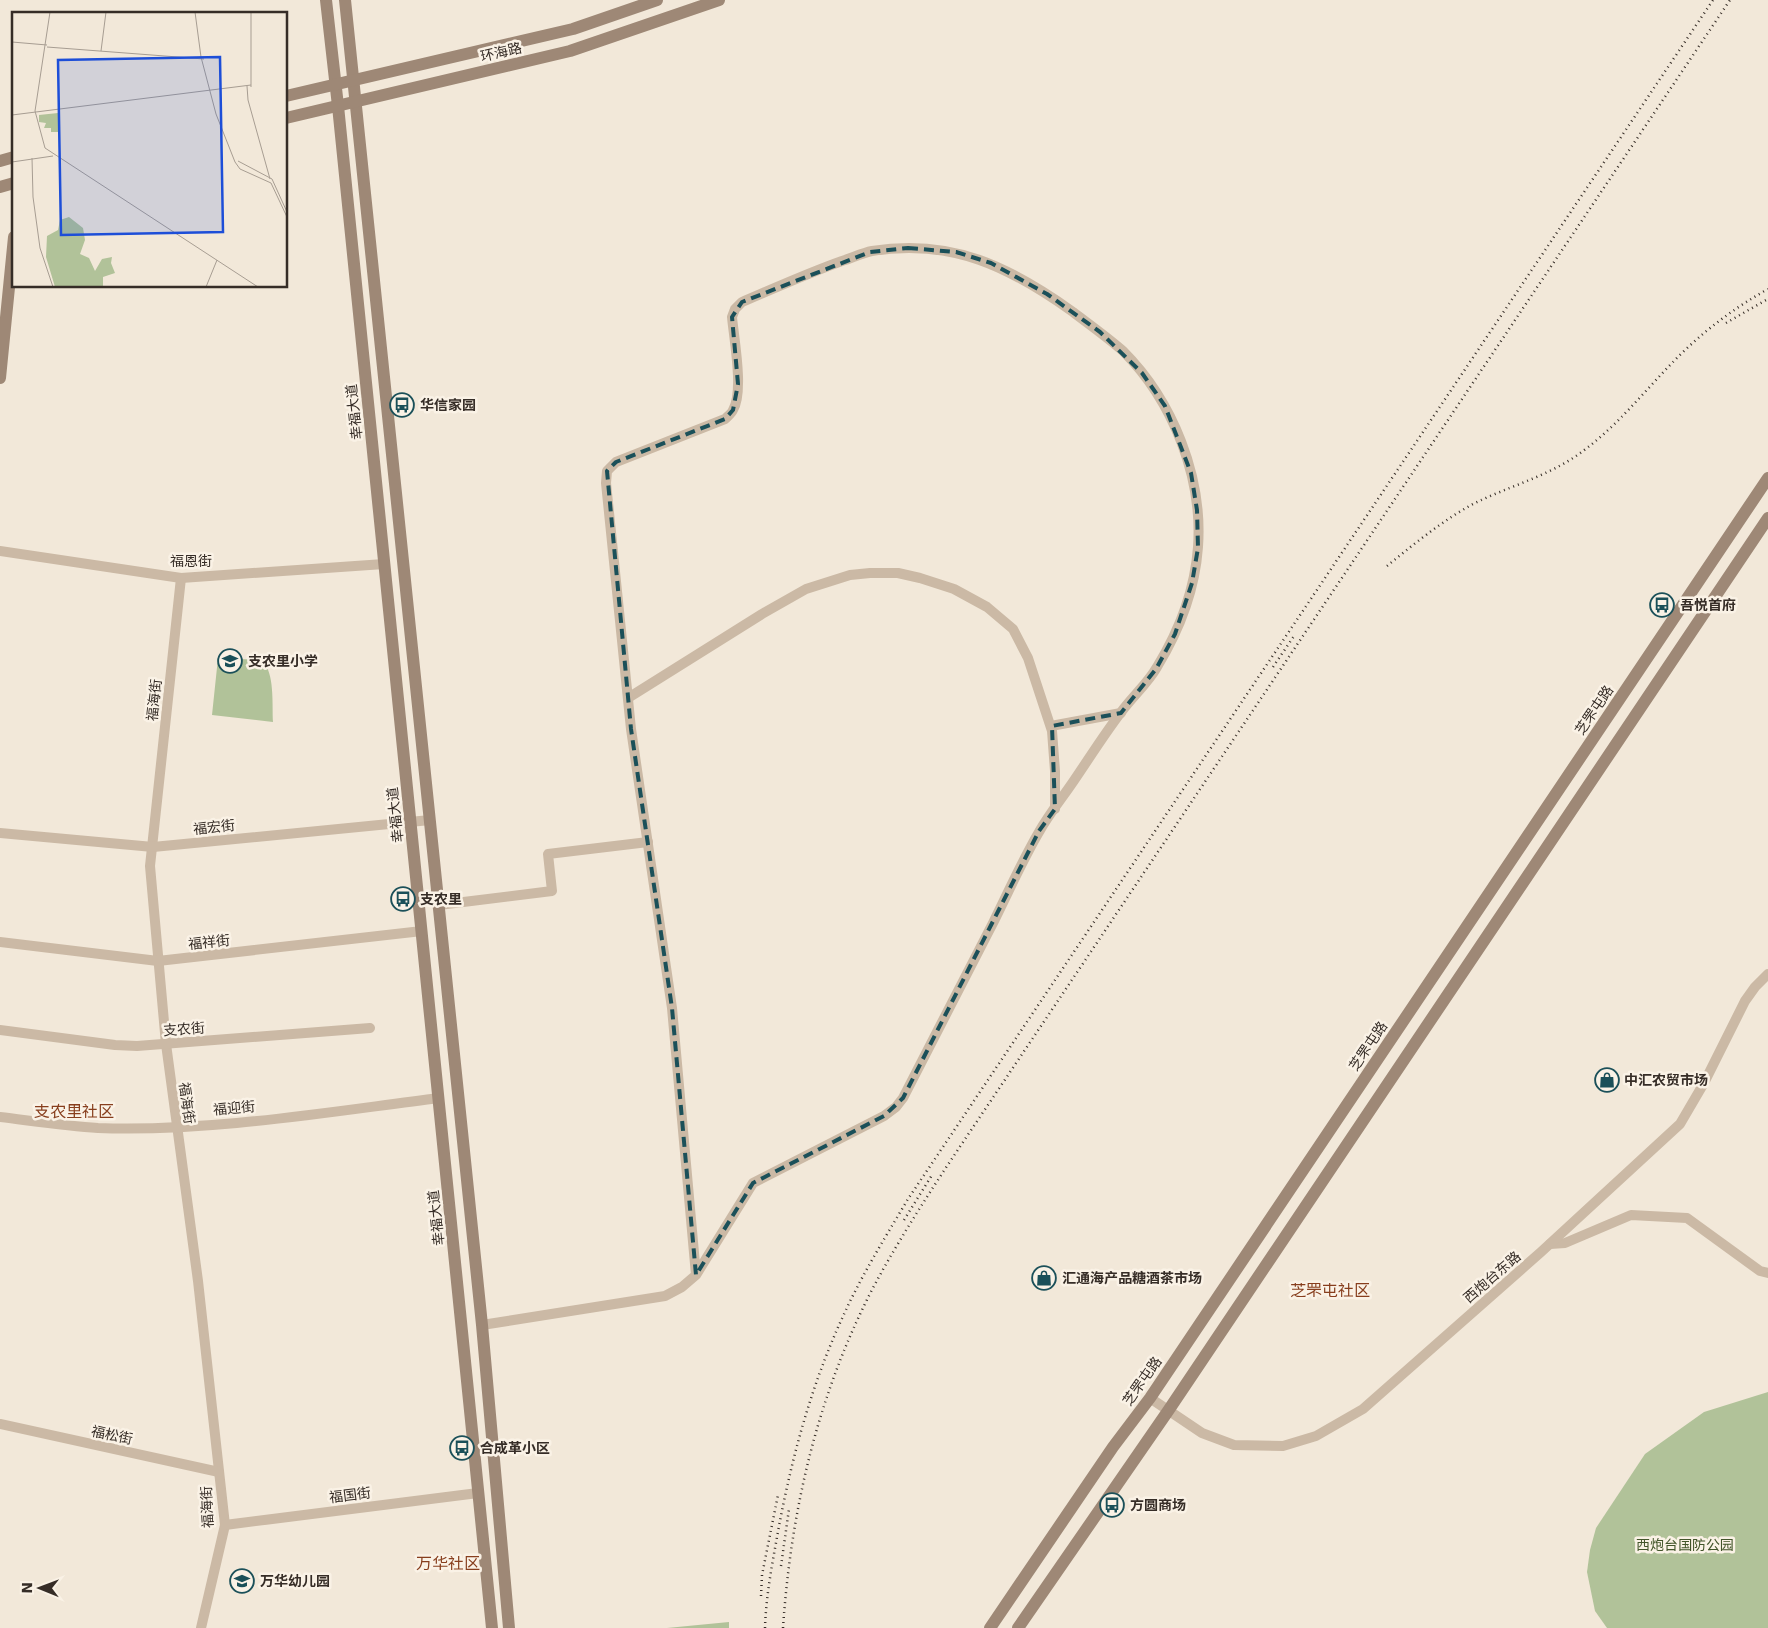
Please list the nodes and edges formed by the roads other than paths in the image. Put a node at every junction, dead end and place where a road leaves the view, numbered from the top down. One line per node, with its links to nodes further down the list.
1 (326, 0): 6 (main road, 幸福大道)
2 (345, 0): 5 (main road)
3 (657, 0): 5 (main road, 环海路)
4 (719, 0): 8 (main road, 环海路)
5 (354, 80): 6 (main road, 环海路); 8 (main road)
6 (336, 84): 7 (main road, 环海路); 9 (main road, 幸福大道)
7 (288, 96)
8 (356, 101): 9 (main road, 环海路); 22 (main road)
9 (338, 106): 10 (main road, 环海路); 16 (main road, 幸福大道)
10 (288, 118)
11 (12, 257): 12 (main road)
12 (0, 378)
13 (1768, 478): 42 (main road, 芝罘屯路)
14 (1768, 518): 43 (main road)
15 (0, 551): 17 (street, 福恩街)
16 (384, 564): 17 (street, 福恩街); 23 (main road, 幸福大道)
17 (181, 578): 26 (street, 福海街)
18 (628, 698): 19 (street); 20 (street); 25 (street)
19 (1121, 713): 20 (street); 21 (street)
20 (1051, 726): 21 (street)
21 (1055, 809): 40 (street)
22 (430, 820): 23 (street, 福宏街); 27 (main road)
23 (411, 822): 26 (street, 福宏街); 28 (main road, 幸福大道)
24 (0, 833): 26 (street, 福宏街)
25 (648, 842): 27 (street); 40 (street)
26 (152, 847): 30 (street, 福海街)
27 (439, 905): 41 (main road)
28 (422, 931): 30 (street, 福祥街); 35 (main road, 幸福大道)
29 (0, 942): 30 (street, 福祥街)
30 (158, 961): 34 (street, 福海街)
31 (1768, 974): 38 (street, 西炮台东路)
32 (370, 1028): 34 (street, 支农街)
33 (0, 1030): 34 (street, 支农街)
34 (166, 1044): 37 (street, 福海街)
35 (439, 1098): 37 (street, 福迎街); 46 (main road, 幸福大道)
36 (0, 1117): 37 (street, 福迎街)
37 (177, 1127): 45 (street, 福海街)
38 (1550, 1244): 39 (street); 43 (street, 西炮台东路)
39 (1768, 1273)
40 (696, 1275): 41 (street)
41 (482, 1325): 50 (main road)
42 (1150, 1398): 43 (street, 西炮台东路); 51 (main road, 芝罘屯路)
43 (1168, 1411): 52 (main road)
44 (0, 1424): 45 (street, 福松街)
45 (219, 1472): 47 (street, 福海街)
46 (478, 1493): 47 (street, 福国街); 49 (main road, 幸福大道)
47 (225, 1525): 48 (street, 福海街)
48 (201, 1628)
49 (492, 1628)
50 (509, 1628)
51 (990, 1628)
52 (1018, 1628)

